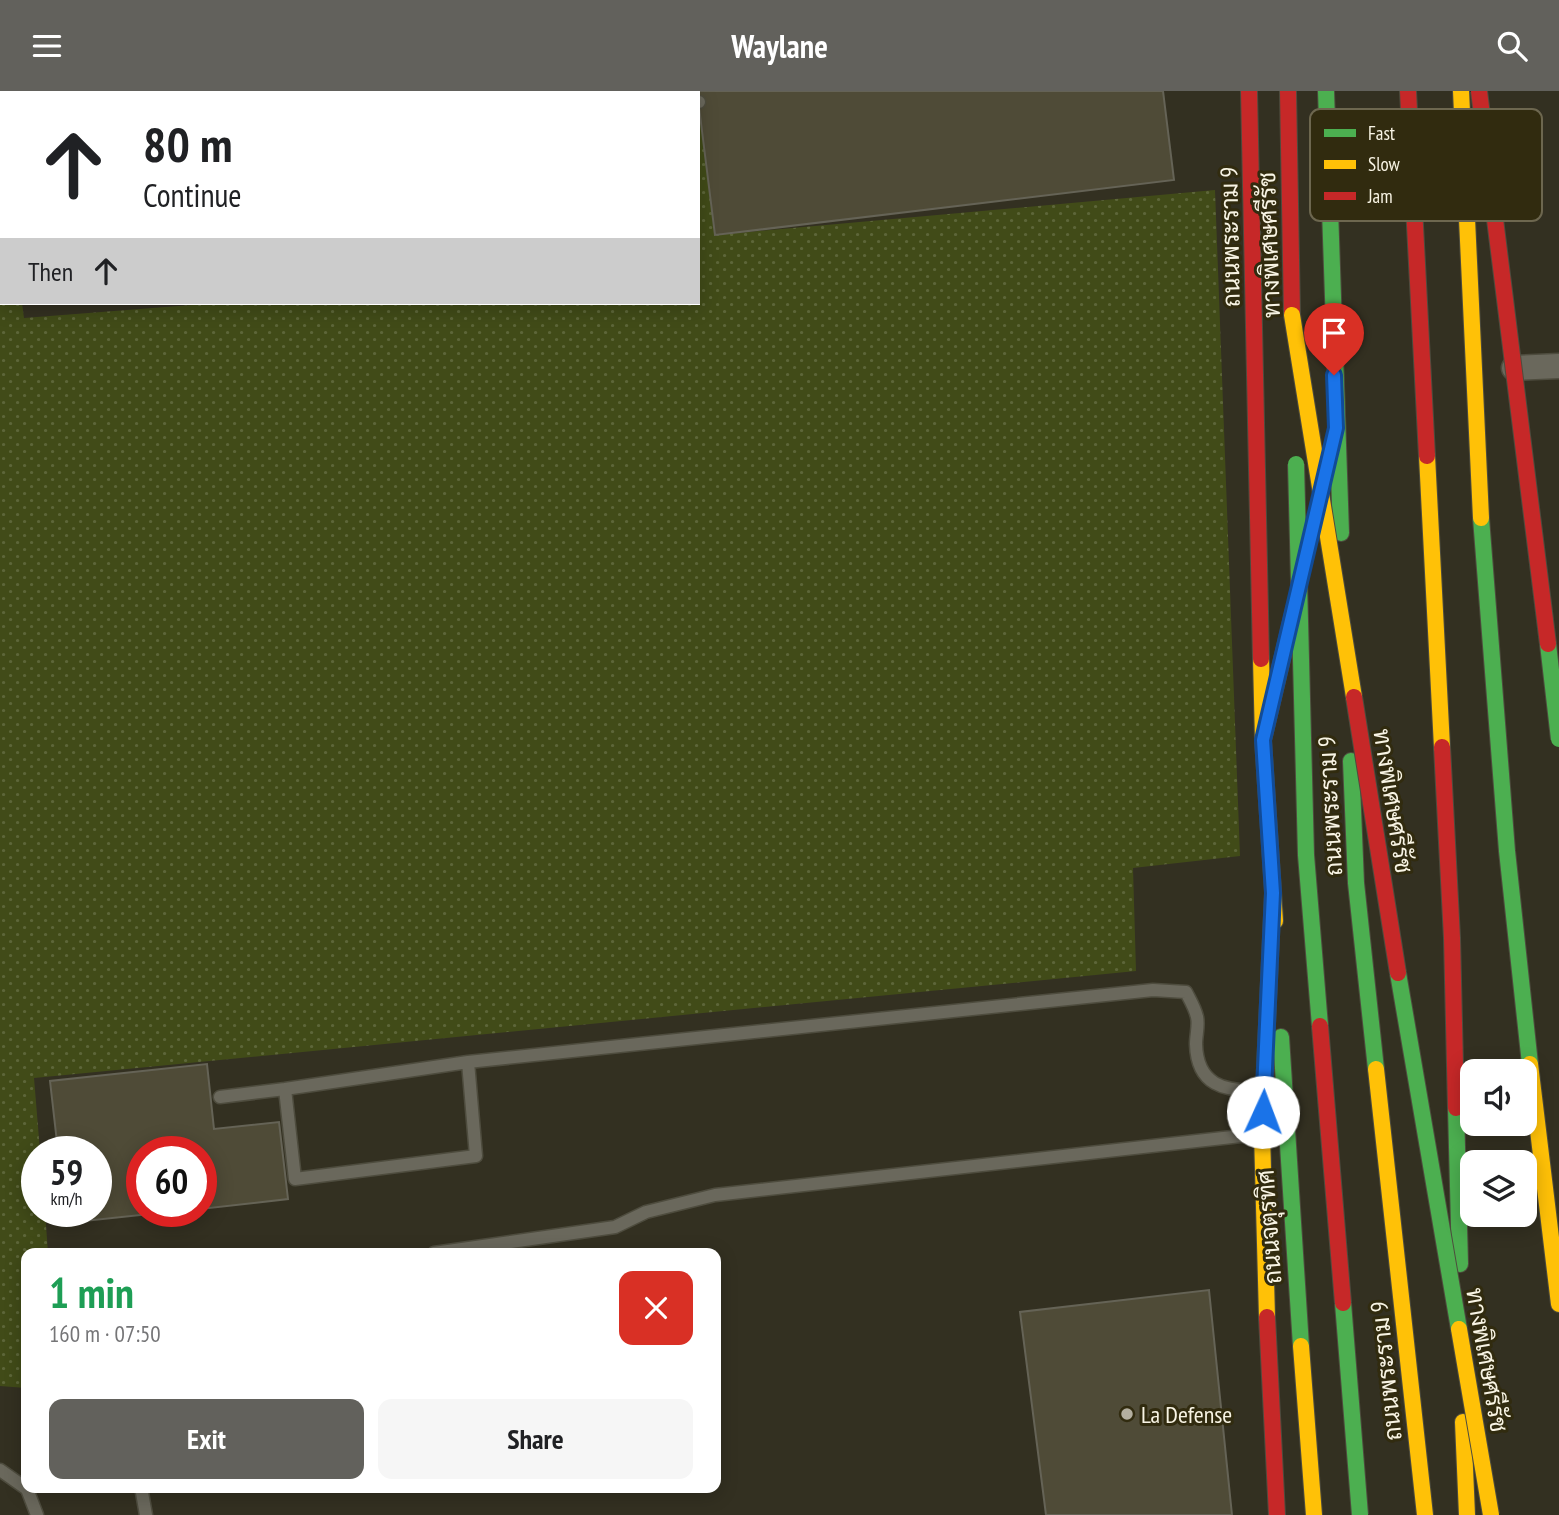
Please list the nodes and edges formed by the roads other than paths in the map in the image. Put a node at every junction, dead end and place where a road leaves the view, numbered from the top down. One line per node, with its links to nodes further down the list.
1 (1249, 91): 24 (main road, ถนนพระราม 9)
2 (1288, 91): 18 (main road, ทางพิเศษศรีรัช)
3 (1326, 91): 8 (main road, ถนนพระราม 9)
4 (1408, 91): 9 (main road)
5 (1461, 91): 10 (main road)
6 (1479, 91): 11 (main road, bridge)
7 (1495, 91): 12 (main road)
8 (1327, 109)
9 (1409, 109)
10 (1462, 109)
11 (1481, 109)
12 (1495, 109)
13 (1330, 221): 21 (main road, ถนนพระราม 9)
14 (1415, 221): 34 (main road)
15 (1467, 221): 35 (main road)
16 (1496, 221): 23 (main road, bridge)
17 (1501, 221): 20 (main road)
18 (1292, 315): 45 (main road, bridge); 48 (main road, ทางพิเศษศรีรัช, bridge)
19 (1559, 366): 20 (street)
20 (1514, 368): 22 (main road)
21 (1336, 428): 24 (main road); 36 (main road, ถนนพระราม 9)
22 (1559, 663)
23 (1559, 739)
24 (1263, 740): 25 (main road, ถนนพระราม 9)
25 (1273, 893): 28 (main road, ถนนพระราม 9); 44 (main road, ถนนจตุรทิศ)
26 (468, 1062): 27 (lane); 27 (lane); 28 (lane)
27 (285, 1089): 29 (lane)
28 (1264, 1090): 30 (main road, ถนนพระราม 9)
29 (220, 1097)
30 (1262, 1133): 31 (lane); 43 (main road, ถนนพระราม 9)
31 (469, 1248)
32 (1435, 1256): 34 (main road)
33 (1412, 1269): 36 (main road)
34 (1460, 1285): 47 (main road)
35 (1559, 1304)
36 (1402, 1308): 46 (main road, ถนนพระราม 9)
37 (0, 1470): 38 (lane)
38 (21, 1485)
39 (29, 1493): 41 (lane)
40 (142, 1493): 42 (lane)
41 (37, 1515)
42 (146, 1515)
43 (1277, 1515)
44 (1314, 1515)
45 (1360, 1515)
46 (1425, 1515)
47 (1467, 1515)
48 (1491, 1515)

